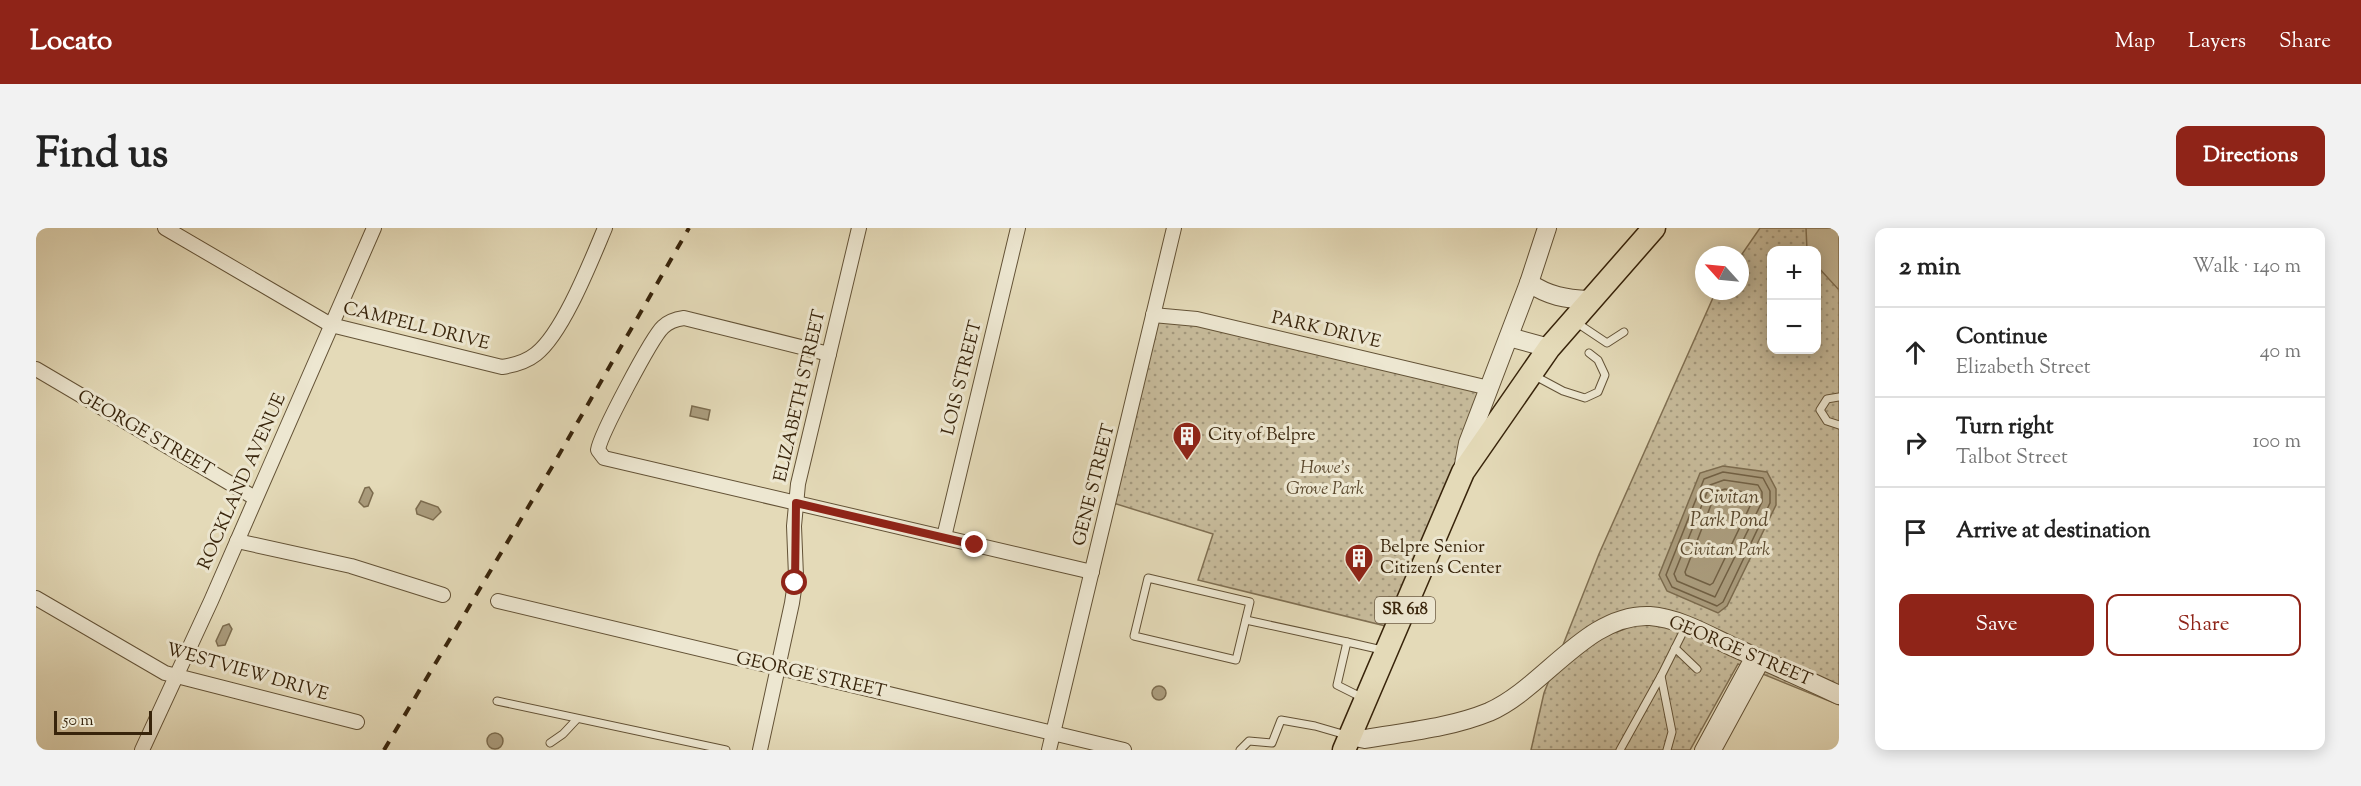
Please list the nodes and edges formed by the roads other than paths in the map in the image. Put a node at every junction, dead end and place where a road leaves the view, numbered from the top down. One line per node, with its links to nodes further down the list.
1 (165, 228): 13 (street, CAMPELL DRIVE)
2 (374, 228): 13 (street, ROCKLAND AVENUE)
3 (605, 228): 13 (street, CAMPELL DRIVE)
4 (859, 228): 18 (street, ELIZABETH STREET)
5 (1018, 228): 27 (street, LOIS STREET)
6 (1174, 228): 11 (street, GENE STREET)
7 (1547, 228): 9 (street)
8 (1654, 228): 10 (main road, SR 618)
9 (1529, 284): 10 (street); 15 (street)
10 (1588, 300): 12 (main road, SR 618)
11 (1153, 315): 21 (street, PARK DRIVE); 29 (street, GENE STREET)
12 (1572, 319): 14 (lane); 16 (main road, SR 618)
13 (331, 325): 25 (street, ROCKLAND AVENUE)
14 (1624, 332)
15 (1509, 337): 16 (street); 21 (street)
16 (1549, 348): 20 (main road, SR 618)
17 (1589, 353): 20 (lane)
18 (829, 354): 26 (street, ELIZABETH STREET); 26 (street)
19 (36, 369): 25 (street, GEORGE STREET)
20 (1530, 374): 24 (main road, SR 618)
21 (1489, 388): 24 (street)
22 (1839, 397): 23 (lane)
23 (1839, 425)
24 (1463, 472): 37 (main road, SR 618)
25 (255, 498): 28 (street, ROCKLAND AVENUE)
26 (796, 503): 27 (street); 39 (street, ELIZABETH STREET)
27 (944, 537): 29 (street)
28 (237, 541): 30 (street); 41 (street, ROCKLAND AVENUE)
29 (1092, 572): 48 (street, GENE STREET)
30 (443, 595)
31 (36, 598): 41 (street, WESTVIEW DRIVE)
32 (498, 602): 39 (street, GEORGE STREET)
33 (1245, 620): 33 (lane); 35 (lane)
34 (1684, 625): 36 (lane); 38 (street, GEORGE STREET); 50 (street, GEORGE STREET)
35 (1347, 642): 37 (lane); 44 (lane)
36 (1675, 648): 40 (lane); 42 (lane)
37 (1387, 652): 44 (main road, SR 618)
38 (1758, 658): 43 (street, GEORGE STREET); 59 (street); 60 (street)
39 (778, 668): 48 (street, GEORGE STREET); 53 (street, ELIZABETH STREET)
40 (1697, 669)
41 (177, 676): 47 (street, WESTVIEW DRIVE); 51 (street, ROCKLAND AVENUE)
42 (1660, 676): 57 (lane); 58 (lane)
43 (1839, 695)
44 (1366, 699): 50 (main road, SR 618)
45 (497, 701): 46 (lane)
46 (577, 718): 49 (lane); 52 (lane)
47 (357, 722)
48 (1053, 733): 54 (street, GENE STREET); 55 (street, GEORGE STREET)
49 (550, 743)
50 (1347, 743): 56 (lane)
51 (142, 750)
52 (726, 750)
53 (760, 750)
54 (1049, 750)
55 (1124, 750)
56 (1240, 750)
57 (1620, 750)
58 (1667, 750)
59 (1702, 750)
60 (1714, 750)

